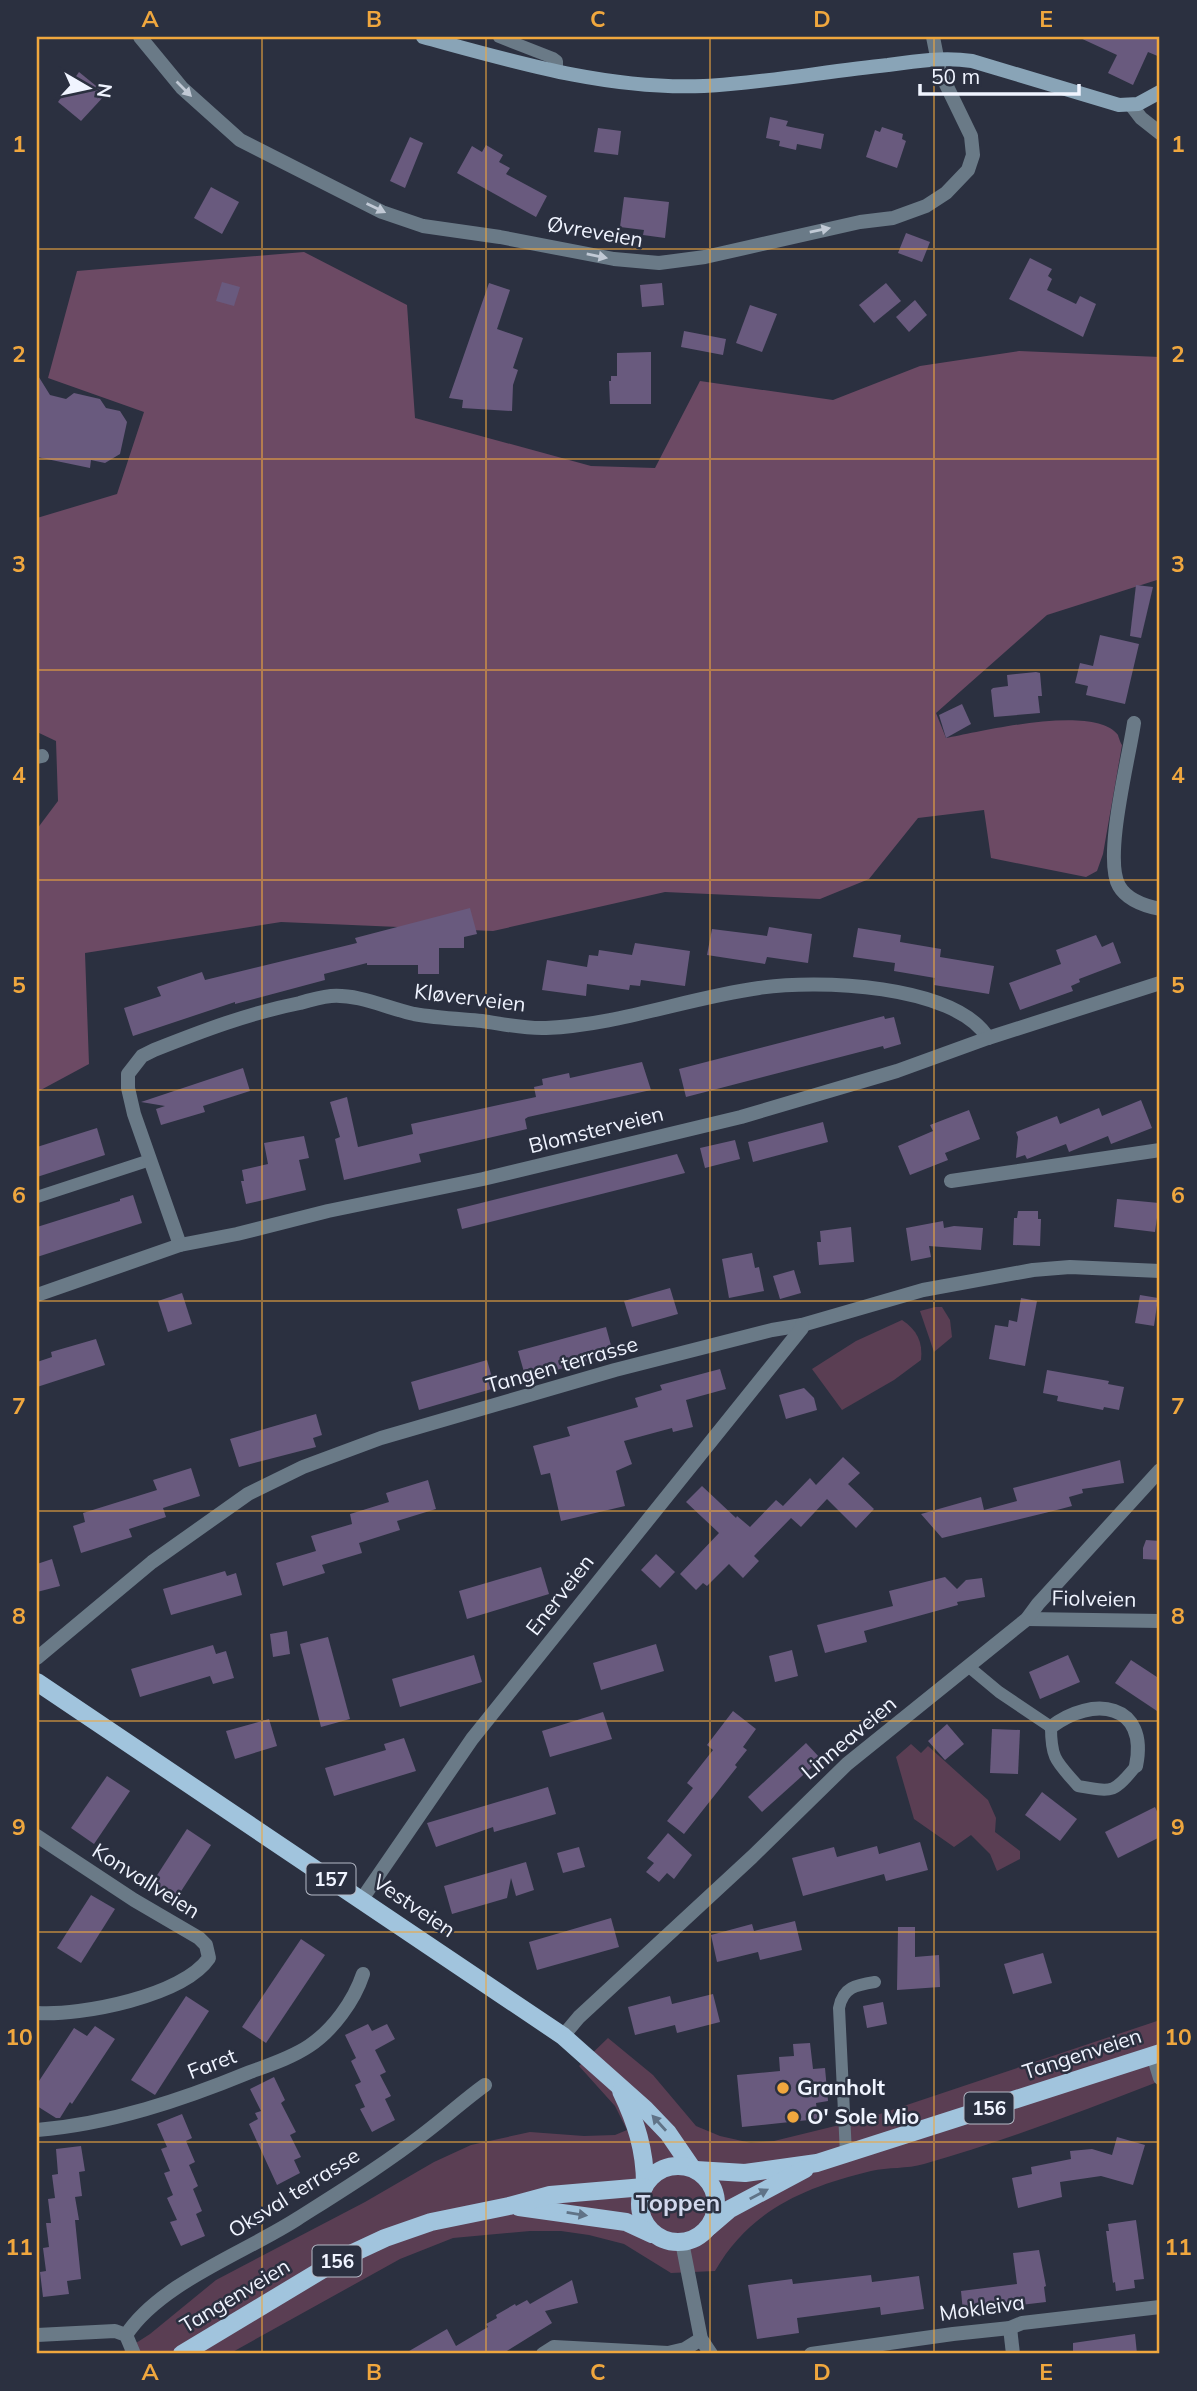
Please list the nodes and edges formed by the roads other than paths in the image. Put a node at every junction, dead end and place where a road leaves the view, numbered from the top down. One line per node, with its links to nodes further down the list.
1 (140, 37): 5 (street, Øvreveien, one-way to 5)
2 (423, 37): 6 (main road)
3 (499, 37): 6 (lane)
4 (933, 37): 5 (street)
5 (937, 59): 6 (main road); 8 (main road)
6 (557, 72)
7 (1160, 92): 8 (main road)
8 (1131, 105): 9 (street)
9 (1160, 133)
10 (1134, 723): 11 (street)
11 (1160, 909)
12 (1160, 983): 13 (street, Blomsterveien)
13 (988, 1038): 15 (street, Kløverveien); 18 (street, Blomsterveien)
14 (1160, 1150): 16 (street)
15 (150, 1160): 17 (lane); 18 (street, Kløverveien)
16 (951, 1181)
17 (37, 1197)
18 (180, 1245): 20 (street, Blomsterveien)
19 (1160, 1270): 21 (street, Tangen terrasse)
20 (37, 1295)
21 (802, 1325): 25 (street, Tangen terrasse); 31 (street, Enerveien)
22 (1160, 1470): 23 (street, Linneaveien)
23 (1027, 1619): 24 (street, Fiolveien); 26 (street, Linneaveien)
24 (1160, 1621)
25 (37, 1658)
26 (969, 1667): 28 (lane); 35 (street, Linneaveien)
27 (37, 1682): 31 (main road, Vestveien / 157)
28 (1051, 1727): 29 (street); 29 (lane)
29 (1136, 1766)
30 (37, 1836): 34 (street, Konvallveien)
31 (362, 1899): 35 (main road, Vestveien / 157)
32 (363, 1974): 40 (street, Faret)
33 (875, 1982): 41 (lane)
34 (37, 2013)
35 (564, 2036): 39 (main road, Vestveien / 157)
36 (1156, 2054): 37 (street); 41 (main road, Tangenveien / 156)
37 (1160, 2078)
38 (485, 2085): 52 (street, Oksval terrasse)
39 (618, 2085): 43 (main road, Vestveien / 157, one-way to 39); 44 (main road, Vestveien / 157)
40 (37, 2130)
41 (846, 2154): 42 (main road, Tangenveien / 156)
42 (817, 2163): 43 (main road, Tangenveien / 156); 46 (main road, Tangenveien / 156, one-way to 42)
43 (694, 2169): 44 (main road, 156); 46 (main road)
44 (644, 2185): 45 (main road, Tangenveien / 156); 47 (main road)
45 (509, 2206): 47 (main road, Tangenveien / 156, one-way to 47); 55 (main road, Tangenveien / 156)
46 (705, 2231): 48 (main road, 156)
47 (655, 2235): 48 (main road, 156)
48 (682, 2242): 53 (street)
49 (1160, 2307): 50 (street, Mokleiva)
50 (1010, 2329): 58 (street, Mokleiva); 59 (street)
51 (37, 2335): 52 (street)
52 (126, 2335): 54 (street)
53 (701, 2339): 56 (street); 57 (street)
54 (134, 2354)
55 (181, 2354)
56 (543, 2354)
57 (711, 2354)
58 (811, 2354)
59 (1013, 2354)

